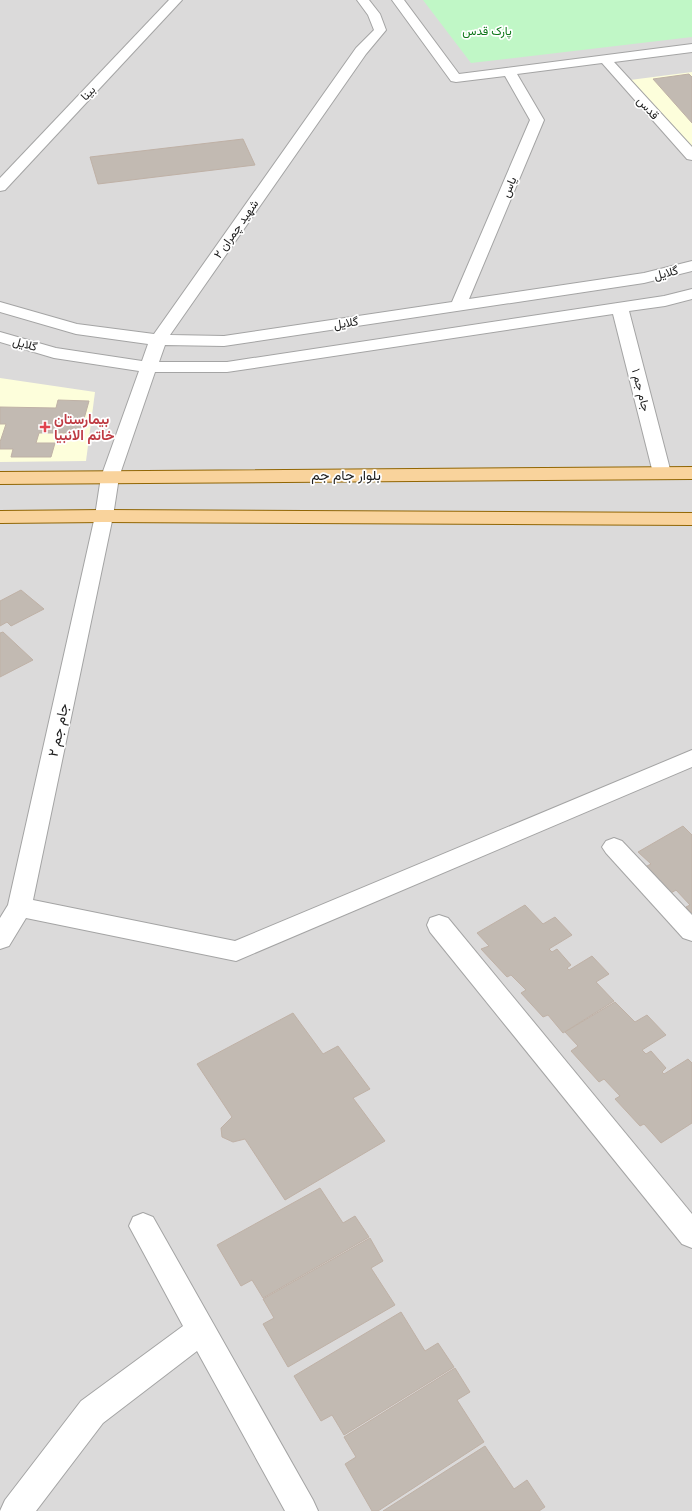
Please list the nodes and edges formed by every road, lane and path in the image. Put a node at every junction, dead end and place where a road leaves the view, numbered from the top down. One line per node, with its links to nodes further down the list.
1 (176, 0): 8 (street, بینا)
2 (364, 0): 15 (street, شهید چمران ۲)
3 (398, 0): 6 (street)
4 (692, 48): 5 (street)
5 (605, 59): 6 (street); 7 (street, قدس)
6 (509, 71): 11 (street, یاس)
7 (692, 156)
8 (0, 187)
9 (692, 266): 11 (street, گلایل)
10 (692, 294): 13 (street, گلایل)
11 (458, 306): 15 (street, گلایل)
12 (0, 307): 15 (street, گلایل)
13 (620, 308): 16 (street, گلایل); 17 (street, جام جم ۱)
14 (0, 337): 16 (street, گلایل)
15 (158, 340): 16 (street, شهید چمران ۲)
16 (148, 366): 19 (street, شهید چمران ۲)
17 (662, 473): 18 (main road, بلوار جام جم); 19 (main road, بلوار جام جم)
18 (692, 473)
19 (110, 477): 20 (main road, بلوار جام جم); 21 (street, جام جم ۲)
20 (0, 478)
21 (104, 516): 22 (main road); 23 (main road); 26 (street, جام جم ۲)
22 (0, 518)
23 (692, 519)
24 (692, 758): 26 (street)
25 (614, 847): 28 (street)
26 (20, 907): 29 (street, جام جم ۲)
27 (439, 925): 30 (street)
28 (692, 931)
29 (0, 939)
30 (688, 1223)
31 (143, 1226): 32 (street)
32 (201, 1330): 33 (street); 34 (street)
33 (16, 1511)
34 (302, 1511)

